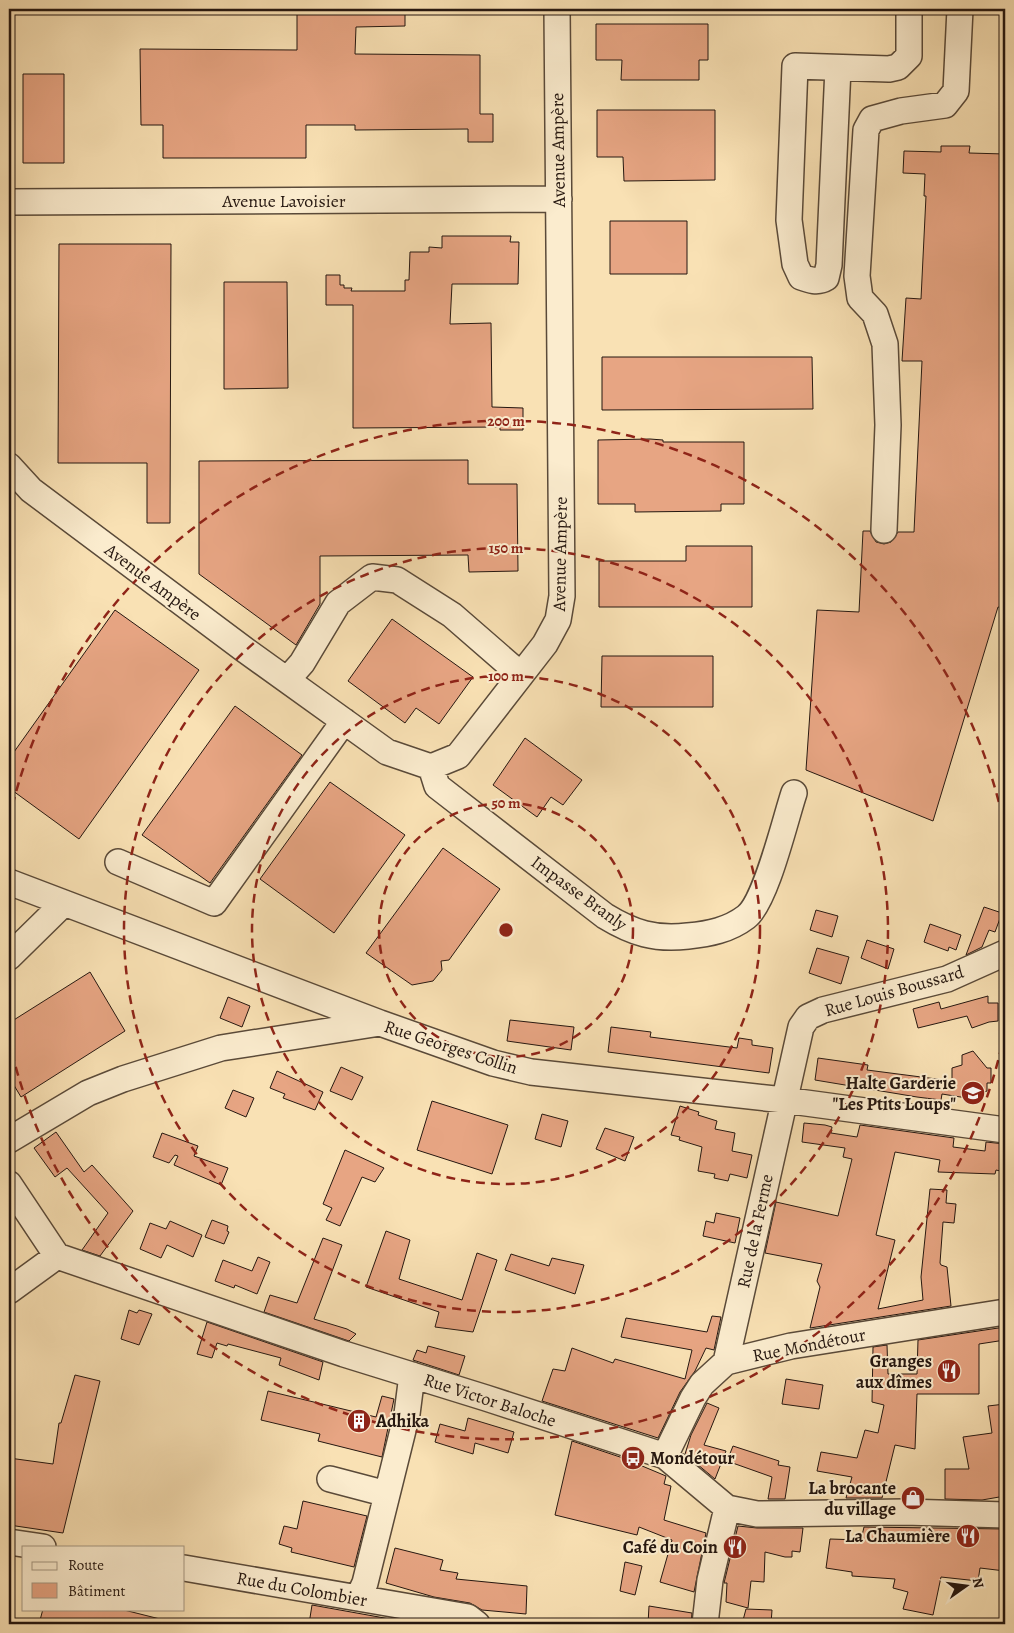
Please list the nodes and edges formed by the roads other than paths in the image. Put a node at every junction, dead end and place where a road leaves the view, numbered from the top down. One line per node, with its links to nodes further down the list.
1 (557, 9): 5 (street, Avenue Ampère)
2 (909, 9): 4 (street)
3 (960, 9): 8 (street)
4 (838, 68): 4 (street)
5 (559, 199): 6 (street, Avenue Lavoisier); 9 (street, Avenue Ampère)
6 (9, 202)
7 (9, 466): 10 (street, Avenue Ampère)
8 (884, 530)
9 (521, 675): 10 (street); 12 (street, Avenue Ampère)
10 (287, 680): 11 (street, Avenue Ampère)
11 (344, 721): 12 (street, Avenue Ampère); 14 (street)
12 (431, 767): 13 (street, Impasse Branly)
13 (794, 793)
14 (118, 862)
15 (9, 882): 16 (street, Rue Georges Collin)
16 (64, 903): 18 (street); 19 (street, Rue Georges Collin)
17 (1005, 953): 20 (street, Rue Louis Boussard)
18 (9, 957)
19 (380, 1024): 20 (street, Rue Georges Collin); 22 (street)
20 (784, 1100): 21 (street, Rue Georges Collin); 27 (street, Rue de la Ferme)
21 (1005, 1130)
22 (9, 1140)
23 (9, 1184): 24 (street)
24 (57, 1256): 25 (street); 28 (street, Rue Victor Baloche)
25 (9, 1291)
26 (1005, 1312): 27 (street, Rue Mondétour)
27 (726, 1362): 29 (street, Rue Mondétour)
28 (412, 1375): 29 (street, Rue Victor Baloche); 31 (street)
29 (664, 1456): 32 (street, Rue Victor Baloche)
30 (330, 1479): 31 (street)
31 (387, 1494): 37 (street)
32 (727, 1508): 33 (street, Rue Victor Baloche); 39 (street)
33 (1005, 1515)
34 (9, 1542): 35 (street)
35 (36, 1546)
36 (185, 1568): 37 (street, Rue du Colombier)
37 (358, 1598): 38 (street, Rue du Colombier)
38 (477, 1624)
39 (705, 1624)

